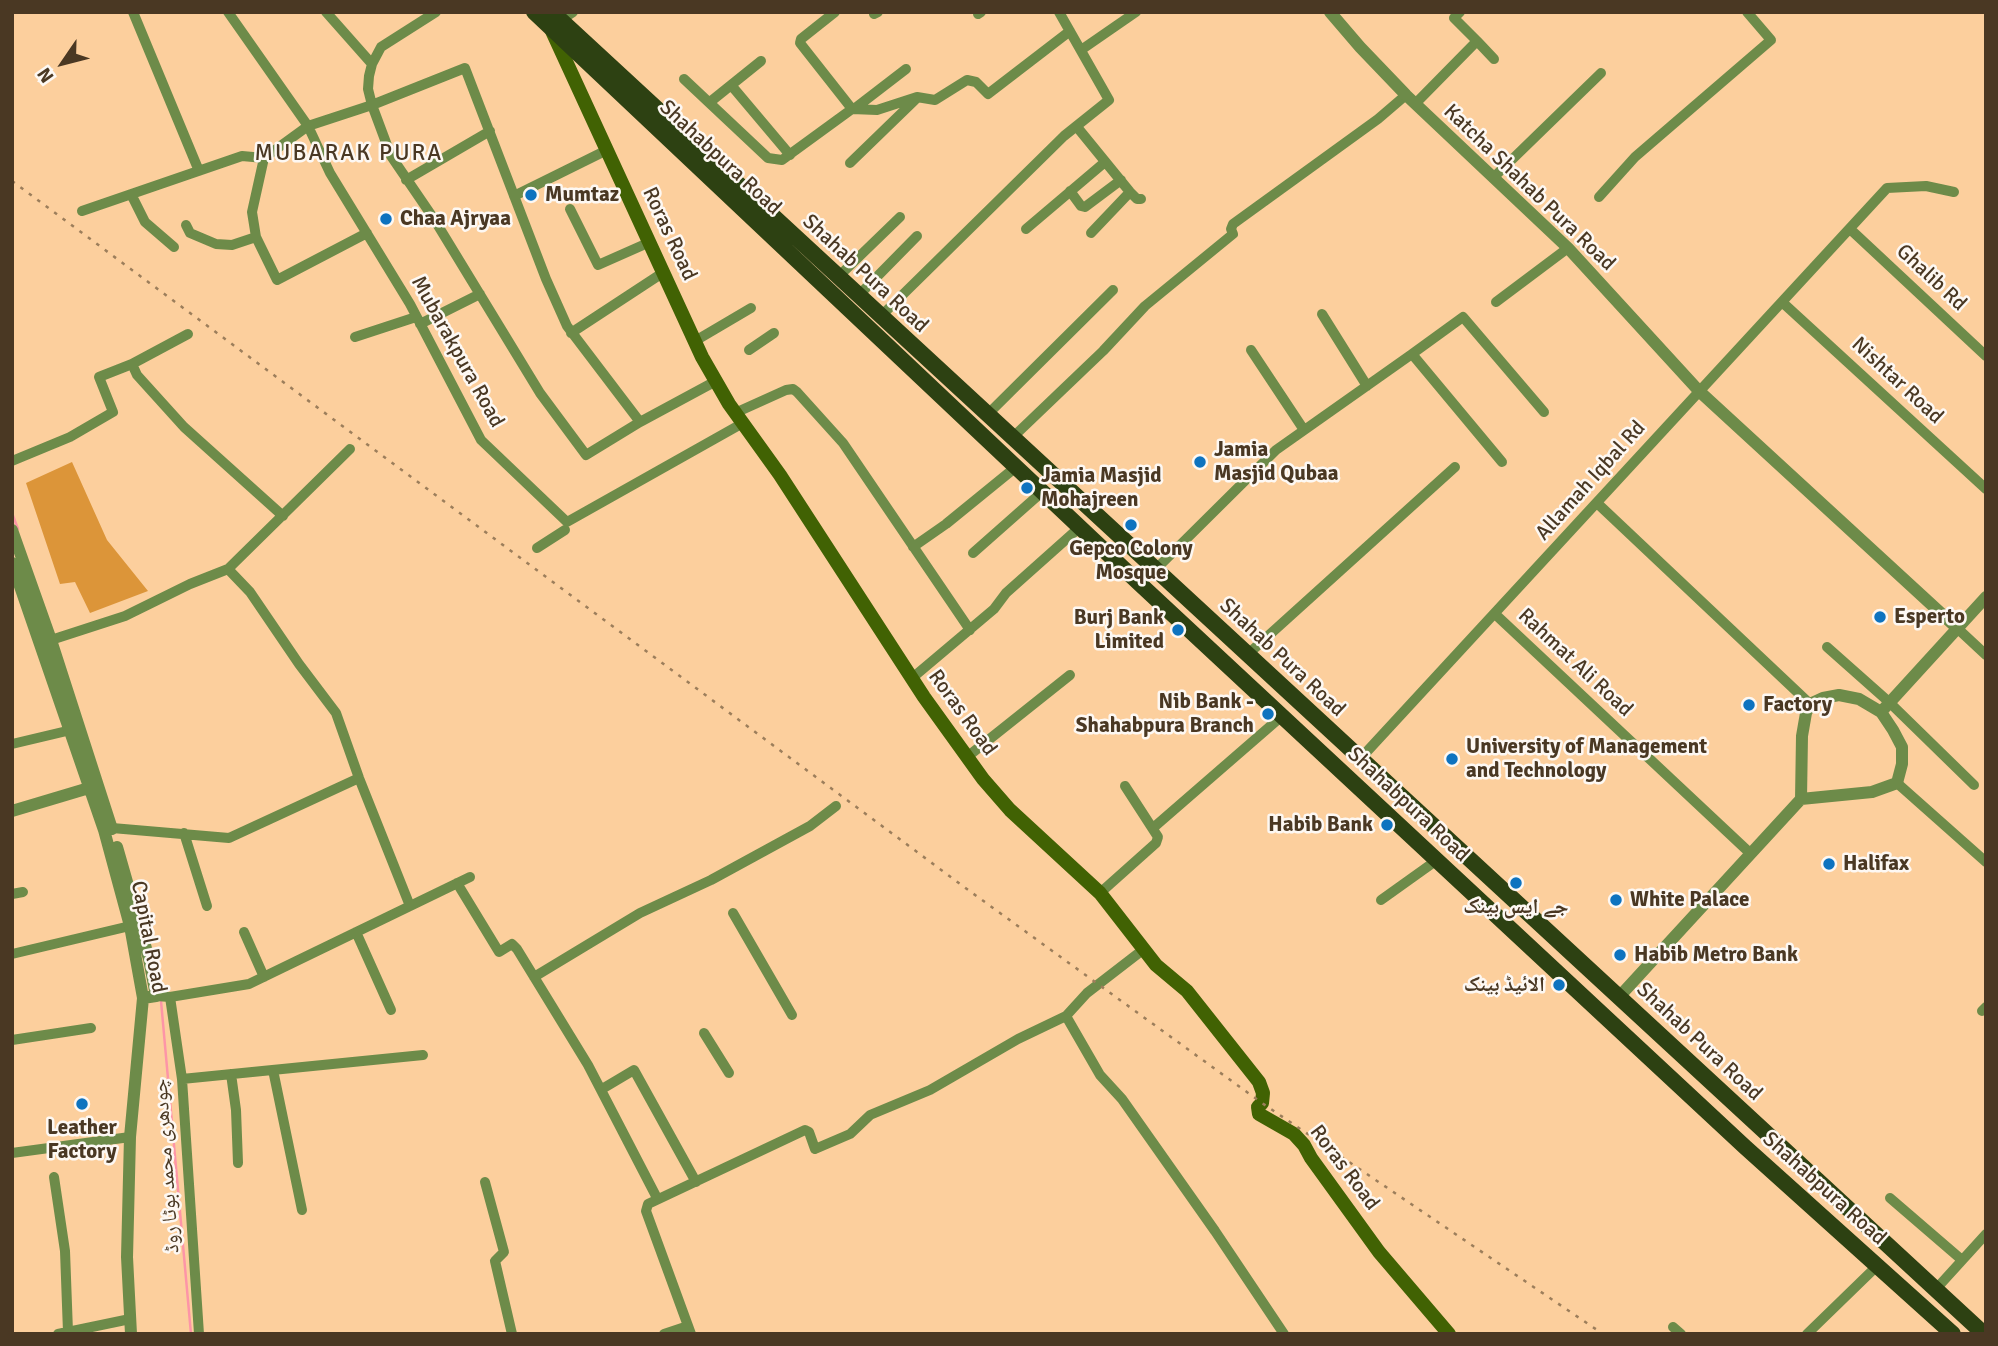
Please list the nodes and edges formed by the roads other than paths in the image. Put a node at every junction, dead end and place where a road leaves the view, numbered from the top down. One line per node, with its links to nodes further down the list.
1 (133, 12): 36 (street)
2 (228, 12): 28 (street, Mubarakpura Road)
3 (326, 12): 18 (street)
4 (436, 12): 18 (street)
5 (534, 12): 12 (main road, Shahabpura Road)
6 (835, 12): 27 (street)
7 (1059, 12): 13 (street)
8 (1136, 12): 15 (street)
9 (1330, 12): 24 (street, Katcha Shahab Pura Road)
10 (1747, 12): 45 (street)
11 (1454, 14): 14 (street)
12 (559, 18): 31 (main road, Roras Road); 61 (main road, Shahab Pura Road); 68 (main road, Shahabpura Road)
13 (1070, 32): 15 (street); 23 (street)
14 (1477, 41): 16 (street); 24 (street)
15 (1081, 50): 29 (street)
16 (1494, 59)
17 (761, 61): 22 (street)
18 (372, 64): 26 (street)
19 (906, 69): 27 (street)
20 (1601, 74): 37 (street)
21 (684, 79): 25 (street)
22 (732, 85): 25 (street); 32 (street)
23 (917, 97): 27 (street); 35 (street)
24 (1410, 100): 37 (street, Katcha Shahab Pura Road); 90 (street)
25 (710, 102): 32 (street)
26 (372, 106): 28 (street); 30 (street); 38 (street)
27 (853, 109): 32 (street)
28 (308, 126): 33 (street); 53 (street, Mubarakpura Road)
29 (1077, 127): 34 (street); 68 (street)
30 (490, 131): 38 (street); 44 (street)
31 (607, 150): 44 (street); 57 (main road, Roras Road)
32 (790, 155)
33 (264, 158): 36 (street); 56 (street)
34 (1105, 162): 39 (street); 40 (street)
35 (850, 163)
36 (200, 171): 43 (street)
37 (1494, 177): 59 (street, Katcha Shahab Pura Road)
38 (406, 180): 63 (street)
39 (1121, 180): 40 (street); 41 (street)
40 (1070, 191): 51 (street)
41 (1130, 192): 46 (street); 54 (street)
42 (1954, 192): 52 (street, Allamah Iqbal Rd)
43 (131, 194): 48 (street); 58 (street)
44 (514, 196): 71 (street)
45 (1599, 197)
46 (1141, 199)
47 (570, 209): 57 (street)
48 (82, 211)
49 (900, 217): 61 (street)
50 (186, 225): 56 (street)
51 (1026, 229)
52 (1850, 229): 66 (street, Allamah Iqbal Rd); 80 (street, Ghalib Rd)
53 (367, 233): 56 (street); 70 (street, Mubarakpura Road)
54 (1091, 233)
55 (917, 236): 64 (street)
56 (256, 237)
57 (650, 242): 60 (main road, Roras Road)
58 (174, 247)
59 (1567, 248): 65 (street); 84 (street, Katcha Shahab Pura Road)
60 (664, 272): 71 (street); 76 (main road, Roras Road)
61 (838, 277): 64 (main road, Shahab Pura Road)
62 (1114, 290): 86 (street)
63 (480, 295): 70 (street); 88 (street)
64 (858, 296): 68 (main road, Shahab Pura Road)
65 (1496, 302)
66 (1782, 302): 84 (street, Allamah Iqbal Rd); 96 (street, Nishtar Road)
67 (751, 308): 76 (street)
68 (871, 314): 74 (main road, Shahab Pura Road)
69 (1322, 314): 83 (street)
70 (418, 320): 75 (street); 87 (street, Mubarakpura Road)
71 (571, 333): 88 (street)
72 (774, 333): 77 (street)
73 (188, 334): 81 (street)
74 (889, 336): 86 (main road, Shahab Pura Road); 94 (main road, Shahabpura Road)
75 (355, 337)
76 (695, 341): 82 (main road, Roras Road)
77 (749, 350)
78 (1251, 350): 89 (street)
79 (1412, 354): 83 (street); 85 (street); 93 (street)
80 (1986, 356)
81 (132, 364): 92 (street); 99 (street)
82 (716, 381): 87 (main road, Roras Road); 88 (street)
83 (1367, 386): 89 (street)
84 (1699, 391): 98 (street, Allamah Iqbal Rd); 111 (street, Katcha Shahab Pura Road)
85 (1544, 412)
86 (987, 415): 90 (main road, Shahab Pura Road)
87 (739, 418): 103 (street); 118 (main road, Roras Road)
88 (640, 422)
89 (1304, 430): 108 (street)
90 (1012, 438): 108 (main road, Shahab Pura Road)
91 (349, 449): 99 (street)
92 (12, 461)
93 (1502, 462)
94 (1016, 467): 97 (main road, Shahabpura Road); 103 (street)
95 (1455, 467): 115 (street)
96 (1986, 489)
97 (1042, 492): 100 (main road, Shahabpura Road); 105 (street)
98 (1597, 503): 110 (street, Allamah Iqbal Rd); 119 (street)
99 (283, 516): 107 (street)
100 (1080, 527): 112 (street); 121 (main road, Shahabpura Road)
101 (12, 530): 113 (street)
102 (565, 530): 104 (street)
103 (914, 547): 112 (street)
104 (537, 548)
105 (973, 553)
106 (12, 563): 113 (street, Capital Road)
107 (228, 569): 113 (street); 127 (street)
108 (1155, 569): 115 (main road, Shahab Pura Road)
109 (1986, 597): 111 (street)
110 (1496, 614): 125 (street, Allamah Iqbal Rd); 138 (street, Rahmat Ali Road)
111 (1957, 628): 116 (street); 120 (street)
112 (970, 630): 118 (street)
113 (46, 642): 122 (street, Capital Road); 135 (street)
114 (1827, 647): 120 (street)
115 (1247, 655): 125 (main road, Shahab Pura Road)
116 (1986, 655)
117 (1070, 675): 124 (street)
118 (911, 679): 124 (main road, Roras Road)
119 (1810, 704): 120 (street); 132 (street)
120 (1885, 707): 128 (street); 129 (street)
121 (1282, 716): 126 (main road, Shahabpura Road); 136 (street)
122 (71, 730): 123 (street); 131 (street, Capital Road)
123 (12, 744)
124 (967, 757): 144 (main road, Roras Road)
125 (1360, 759): 126 (main road); 159 (main road, Shahab Pura Road)
126 (1346, 775): 139 (main road, Shahabpura Road)
127 (359, 778): 137 (street); 148 (street)
128 (1897, 783): 132 (street); 140 (street)
129 (1974, 785)
130 (1125, 786): 136 (street)
131 (89, 788): 134 (street); 135 (street, Capital Road)
132 (1801, 799): 138 (street)
133 (836, 806): 156 (street)
134 (12, 811)
135 (112, 828): 137 (street); 150 (street, Capital Road); 157 (street)
136 (1153, 828): 144 (street)
137 (184, 834): 147 (street)
138 (1751, 854): 159 (street)
139 (1437, 860): 146 (street); 161 (main road, Shahabpura Road)
140 (1986, 862)
141 (470, 877): 142 (street)
142 (457, 883): 148 (street); 156 (street)
143 (23, 892): 145 (street)
144 (1100, 893): 153 (main road, Roras Road)
145 (12, 894)
146 (1381, 900)
147 (207, 906)
148 (410, 906): 151 (street)
149 (733, 913): 162 (street)
150 (130, 926): 154 (street); 157 (street, Capital Road)
151 (356, 932): 155 (street); 160 (street)
152 (244, 933): 155 (street)
153 (1144, 949): 163 (street); 196 (main road, Roras Road)
154 (12, 954)
155 (264, 977): 158 (street)
156 (534, 977): 172 (street)
157 (150, 997): 158 (street); 174 (street, Capital Road)
158 (170, 997): 171 (street, چودھری محمد بوٹا روڈ)
159 (1619, 997): 161 (main road); 173 (main road, Shahab Pura Road)
160 (391, 1010)
161 (1602, 1014): 175 (main road, Shahabpura Road)
162 (792, 1015)
163 (1066, 1016): 180 (street); 195 (street)
164 (91, 1028): 166 (street)
165 (704, 1033): 169 (street)
166 (12, 1040)
167 (423, 1055): 168 (street)
168 (273, 1070): 170 (street); 183 (street)
169 (729, 1073)
170 (231, 1074): 171 (street); 177 (street)
171 (182, 1079): 192 (street, چودھری محمد بوٹا روڈ)
172 (602, 1089): 180 (street); 181 (street)
173 (1765, 1133): 175 (main road); 187 (main road, Shahab Pura Road)
174 (130, 1137): 176 (street); 188 (street, Capital Road)
175 (1748, 1149): 186 (main road, Shahabpura Road)
176 (12, 1153)
177 (238, 1163)
178 (54, 1177): 190 (street)
179 (485, 1182): 193 (street)
180 (696, 1182): 181 (street)
181 (657, 1198): 189 (street)
182 (1890, 1198): 185 (street)
183 (302, 1210)
184 (1986, 1234): 185 (street)
185 (1962, 1260): 187 (street)
186 (1877, 1266): 197 (street); 198 (main road, Shahabpura Road)
187 (1936, 1289): 199 (main road, Shahab Pura Road)
188 (130, 1319): 190 (street); 191 (street, Capital Road)
189 (690, 1330): 194 (street)
190 (63, 1333)
191 (131, 1334)
192 (199, 1334)
193 (512, 1334)
194 (664, 1334)
195 (1284, 1334)
196 (1449, 1334)
197 (1807, 1334)
198 (1953, 1334)
199 (1984, 1334)

